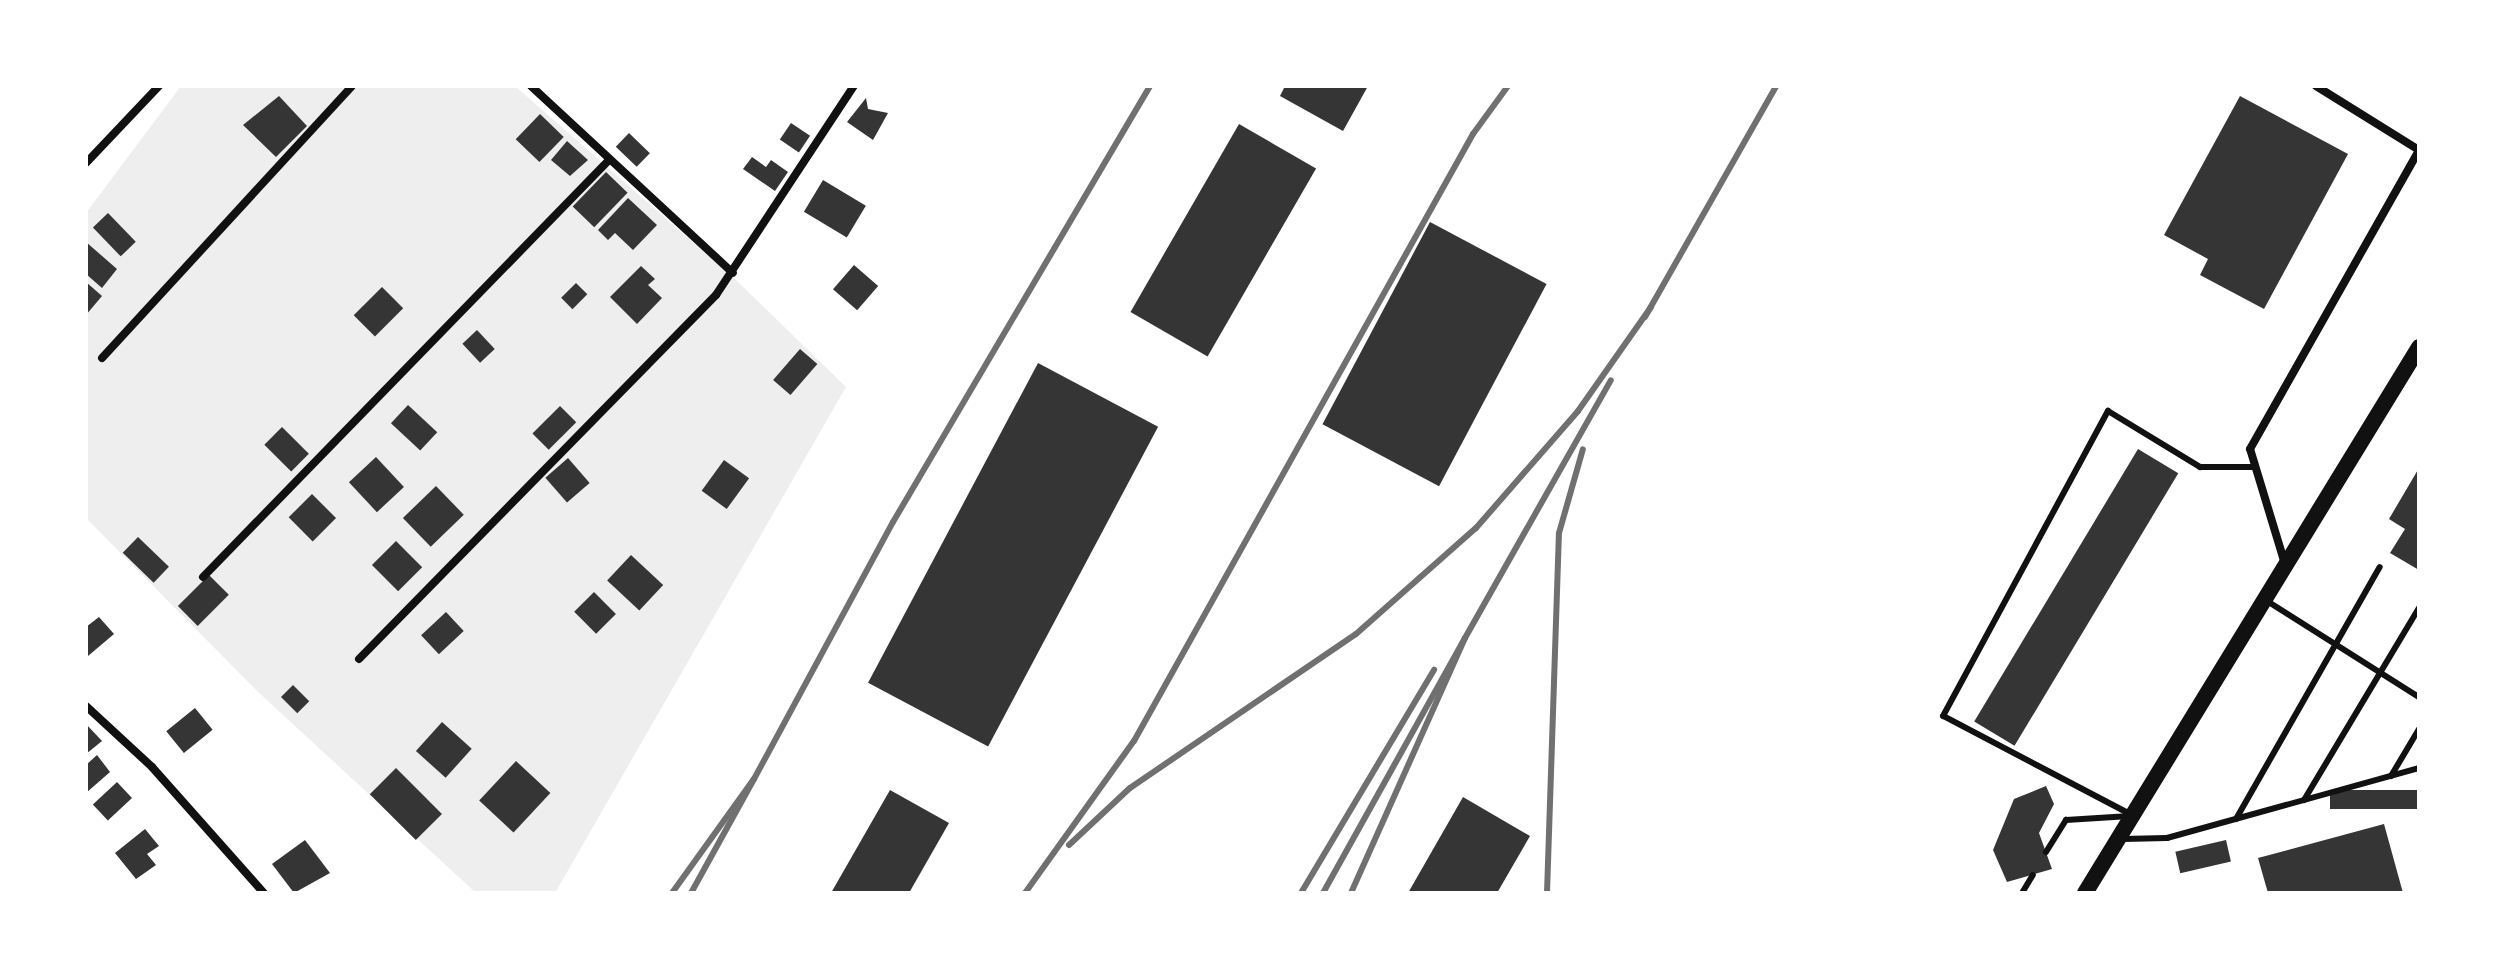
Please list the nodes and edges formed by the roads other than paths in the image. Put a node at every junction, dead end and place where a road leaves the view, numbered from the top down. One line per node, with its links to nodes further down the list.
1 (159, 86): 8 (street)
2 (352, 86): 11 (street)
3 (531, 86): 7 (street)
4 (854, 86): 9 (street)
5 (2316, 86): 6 (street)
6 (2419, 150): 12 (street)
7 (608, 161): 9 (street); 15 (street)
8 (86, 163)
9 (733, 273): 19 (street)
10 (2419, 347): 13 (main road)
11 (102, 358)
12 (2255, 467): 13 (street); 27 (lane)
13 (2285, 565): 16 (main road)
14 (2380, 567): 18 (lane)
15 (203, 577)
16 (2264, 599): 18 (lane); 27 (main road)
17 (2419, 608): 20 (lane)
18 (2336, 644): 20 (lane); 28 (lane)
19 (359, 659)
20 (2380, 673): 21 (lane); 26 (lane)
21 (2419, 697)
22 (86, 706): 32 (street)
23 (2419, 729): 25 (lane)
24 (2419, 768): 25 (lane)
25 (2391, 776): 26 (lane)
26 (2304, 800): 28 (lane)
27 (2133, 815): 29 (main road); 30 (lane)
28 (2236, 819): 29 (lane)
29 (2119, 839): 34 (main road)
30 (2046, 852)
31 (2033, 875): 33 (lane)
32 (264, 893)
33 (2022, 893)
34 (2085, 893)

